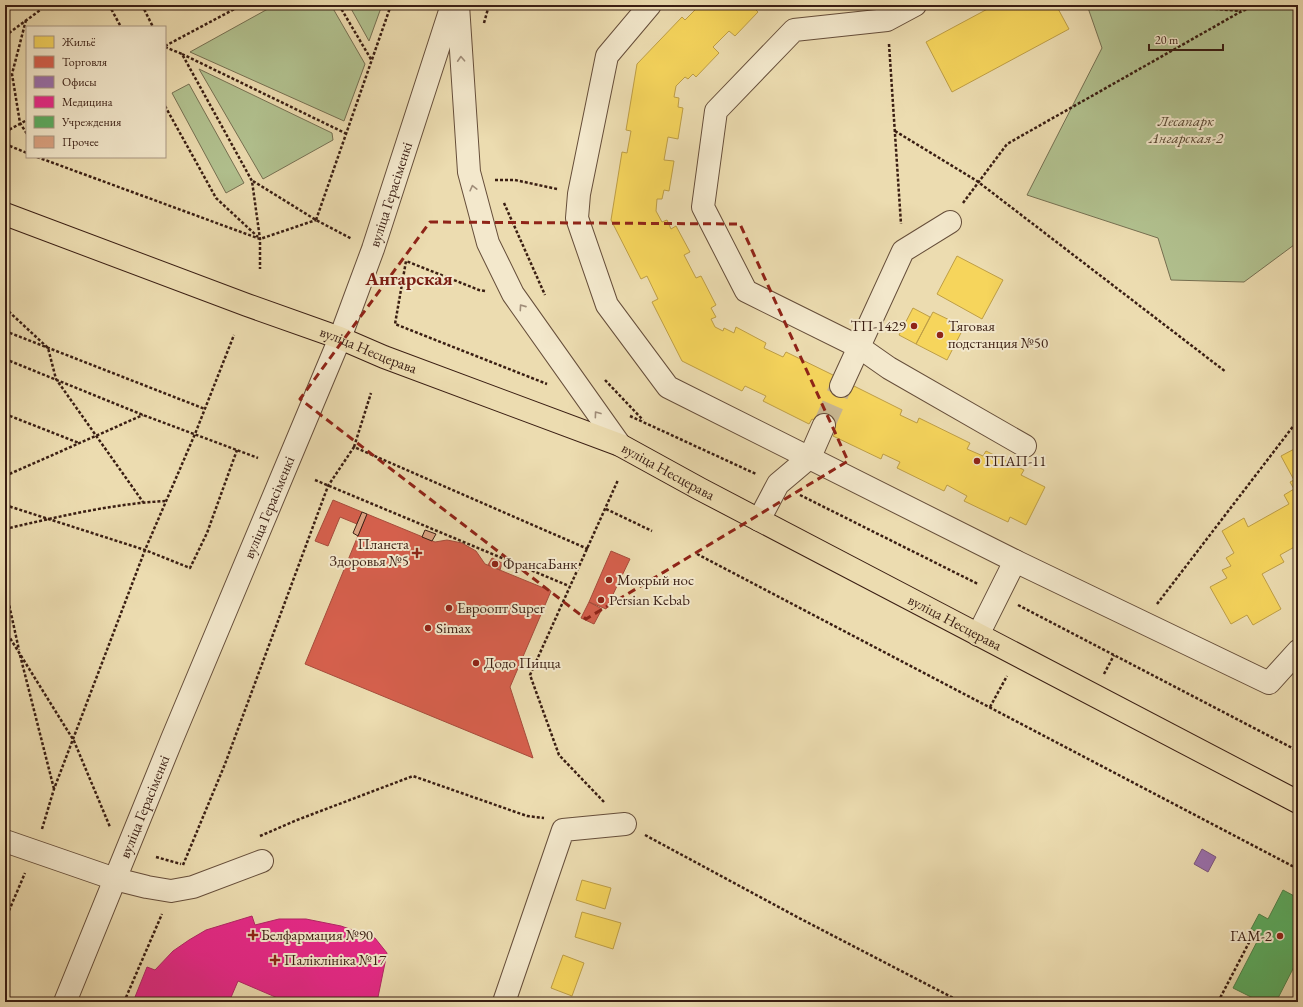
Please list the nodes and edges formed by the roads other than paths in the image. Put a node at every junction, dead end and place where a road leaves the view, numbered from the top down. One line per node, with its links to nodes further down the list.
1 (452, 5): 7 (street, вуліца Герасіменкі)
2 (458, 5): 11 (street, one-way to 2)
3 (650, 5): 13 (street)
4 (915, 5): 8 (street)
5 (5, 214): 7 (main road, вуліца Несцерава)
6 (950, 222): 8 (street)
7 (340, 338): 11 (main road, вуліца Несцерава); 22 (street, вуліца Герасіменкі)
8 (859, 347): 9 (street); 12 (street)
9 (842, 386)
10 (824, 425): 13 (street)
11 (620, 445): 14 (main road, вуліца Несцерава)
12 (1025, 446)
13 (810, 457): 14 (street); 15 (street)
14 (759, 520): 16 (main road, вуліца Несцерава)
15 (1015, 561): 16 (street); 17 (street)
16 (978, 635): 18 (main road, вуліца Несцерава)
17 (1298, 651)
18 (1298, 802)
19 (625, 824): 24 (street)
20 (5, 841): 22 (street)
21 (262, 861): 22 (street)
22 (115, 879): 23 (street, вуліца Герасіменкі)
23 (65, 1002)
24 (504, 1002)

